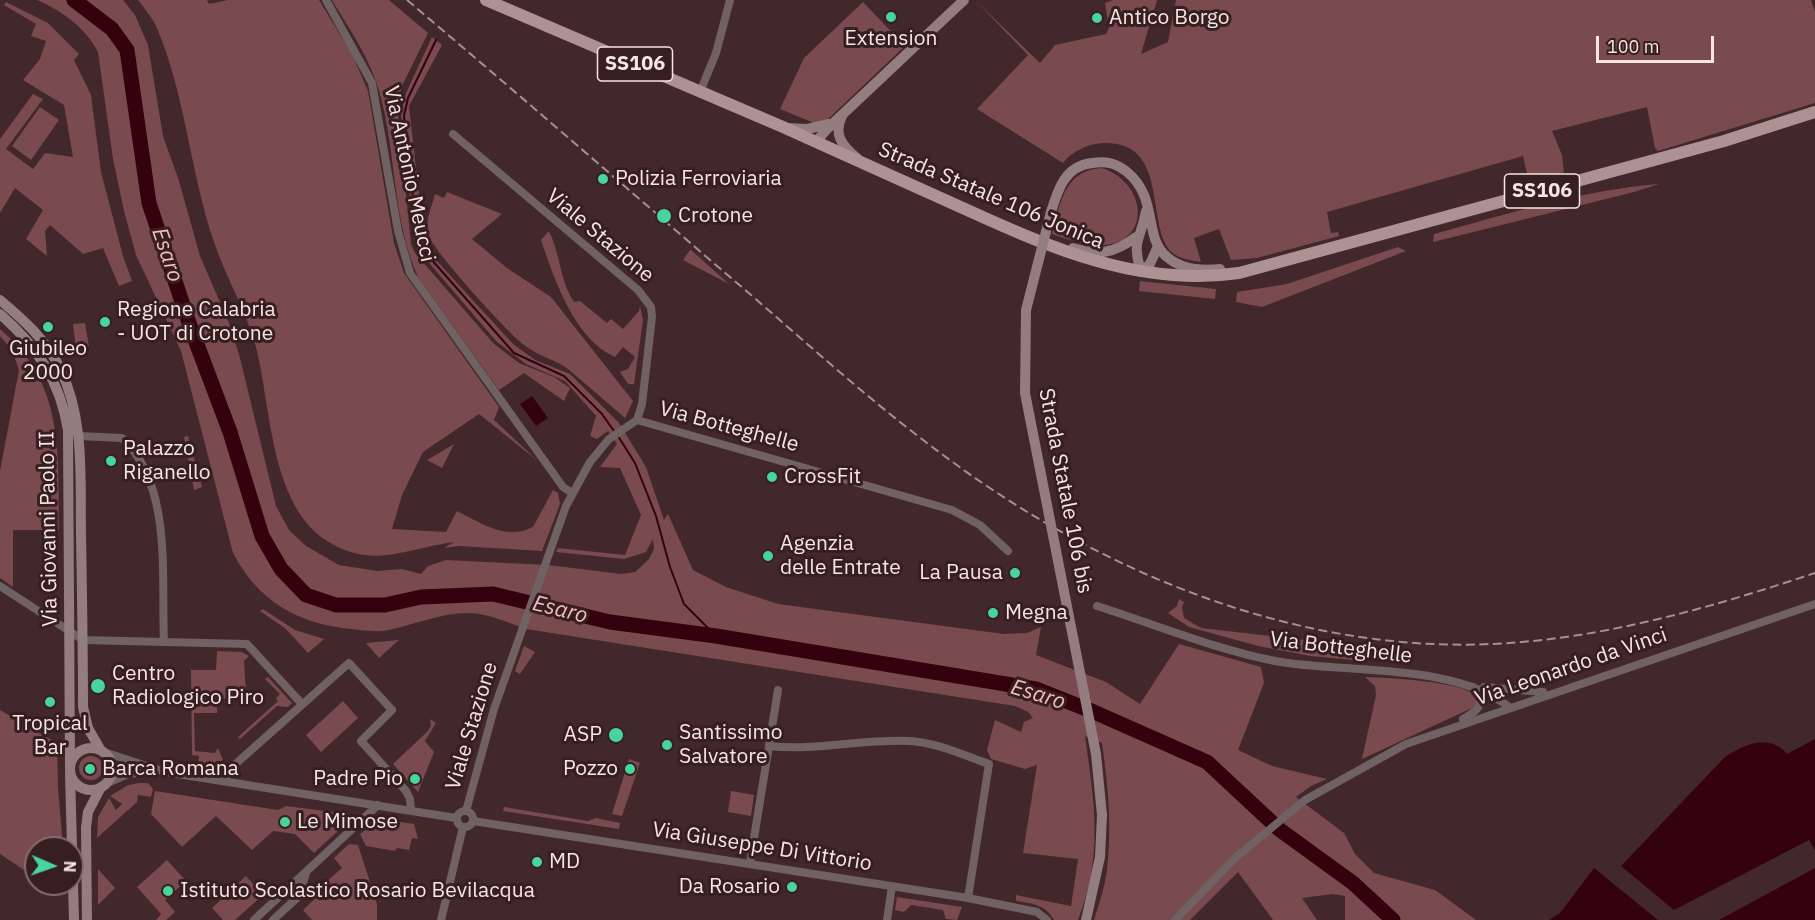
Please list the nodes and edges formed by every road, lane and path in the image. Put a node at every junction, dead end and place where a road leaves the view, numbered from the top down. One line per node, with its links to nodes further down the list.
1 (326, 0): 22 (street, Via Antonio Meucci)
2 (486, 0): 5 (main road, Strada Statale 106 Jonica / SS106)
3 (730, 0): 5 (street)
4 (964, 0): 7 (street)
5 (700, 92): 8 (main road, Strada Statale 106 Jonica / SS106)
6 (1815, 112): 16 (main road, Strada Statale 106 Jonica / SS106)
7 (842, 116): 8 (street); 10 (street); 11 (street)
8 (784, 127): 10 (main road, Strada Statale 106 Jonica / SS106)
9 (453, 134): 20 (street, Viale Stazione)
10 (819, 143): 11 (main road, Strada Statale 106 Jonica / SS106)
11 (864, 164): 13 (main road, Strada Statale 106 Jonica / SS106)
12 (1148, 201): 14 (street); 15 (street); 59 (street, Strada Statale 106 bis, bridge)
13 (1016, 232): 14 (street); 17 (main road, Strada Statale 106 Jonica / SS106)
14 (1136, 237): 17 (street)
15 (1158, 246): 16 (street); 17 (street)
16 (1268, 265): 17 (main road, Strada Statale 106 Jonica / SS106)
17 (1141, 272)
18 (0, 300): 21 (street, Via Giovanni Paolo II)
19 (0, 314): 27 (street, Via Giovanni Paolo II)
20 (637, 420): 22 (street); 23 (street, Via Botteghelle)
21 (78, 436): 28 (street, Via Giovanni Paolo II); 29 (street)
22 (572, 493): 44 (street, Viale Stazione)
23 (1008, 551)
24 (0, 585): 27 (street)
25 (1815, 604): 32 (street, Via Leonardo da Vinci)
26 (1097, 606): 30 (street, Via Botteghelle)
27 (71, 633): 28 (street); 38 (street, Via Giovanni Paolo II)
28 (83, 640): 29 (street); 37 (street, Via Giovanni Paolo II)
29 (164, 642): 33 (street)
30 (1470, 685): 32 (street); 34 (street, Via Botteghelle); 35 (street)
31 (778, 690): 36 (street)
32 (1558, 690): 34 (street, Via Leonardo da Vinci)
33 (302, 704): 40 (street); 43 (street)
34 (1509, 707): 35 (street, Via Leonardo da Vinci)
35 (1451, 726): 60 (street, Via Leonardo da Vinci)
36 (769, 746): 48 (street); 51 (street)
37 (102, 751): 38 (street); 39 (street); 41 (street)
38 (70, 769): 41 (street); 53 (street, Via Giovanni Paolo II)
39 (165, 771): 40 (street); 41 (street)
40 (225, 781): 42 (street)
41 (103, 786): 54 (street)
42 (378, 805): 43 (street); 49 (street)
43 (411, 811): 45 (street)
44 (466, 811): 45 (street); 46 (street)
45 (456, 818): 47 (street)
46 (473, 821): 47 (street); 48 (street, Via Giuseppe Di Vittorio)
47 (463, 827): 57 (street)
48 (750, 863): 50 (street, Via Giuseppe Di Vittorio)
49 (306, 872): 55 (street); 56 (street)
50 (892, 886): 51 (street, Via Giuseppe Di Vittorio); 58 (street)
51 (968, 898): 52 (street, Via Giuseppe Di Vittorio)
52 (1045, 917)
53 (74, 920)
54 (87, 920)
55 (254, 920)
56 (273, 920)
57 (441, 920)
58 (887, 920)
59 (1086, 920)
60 (1175, 920)

